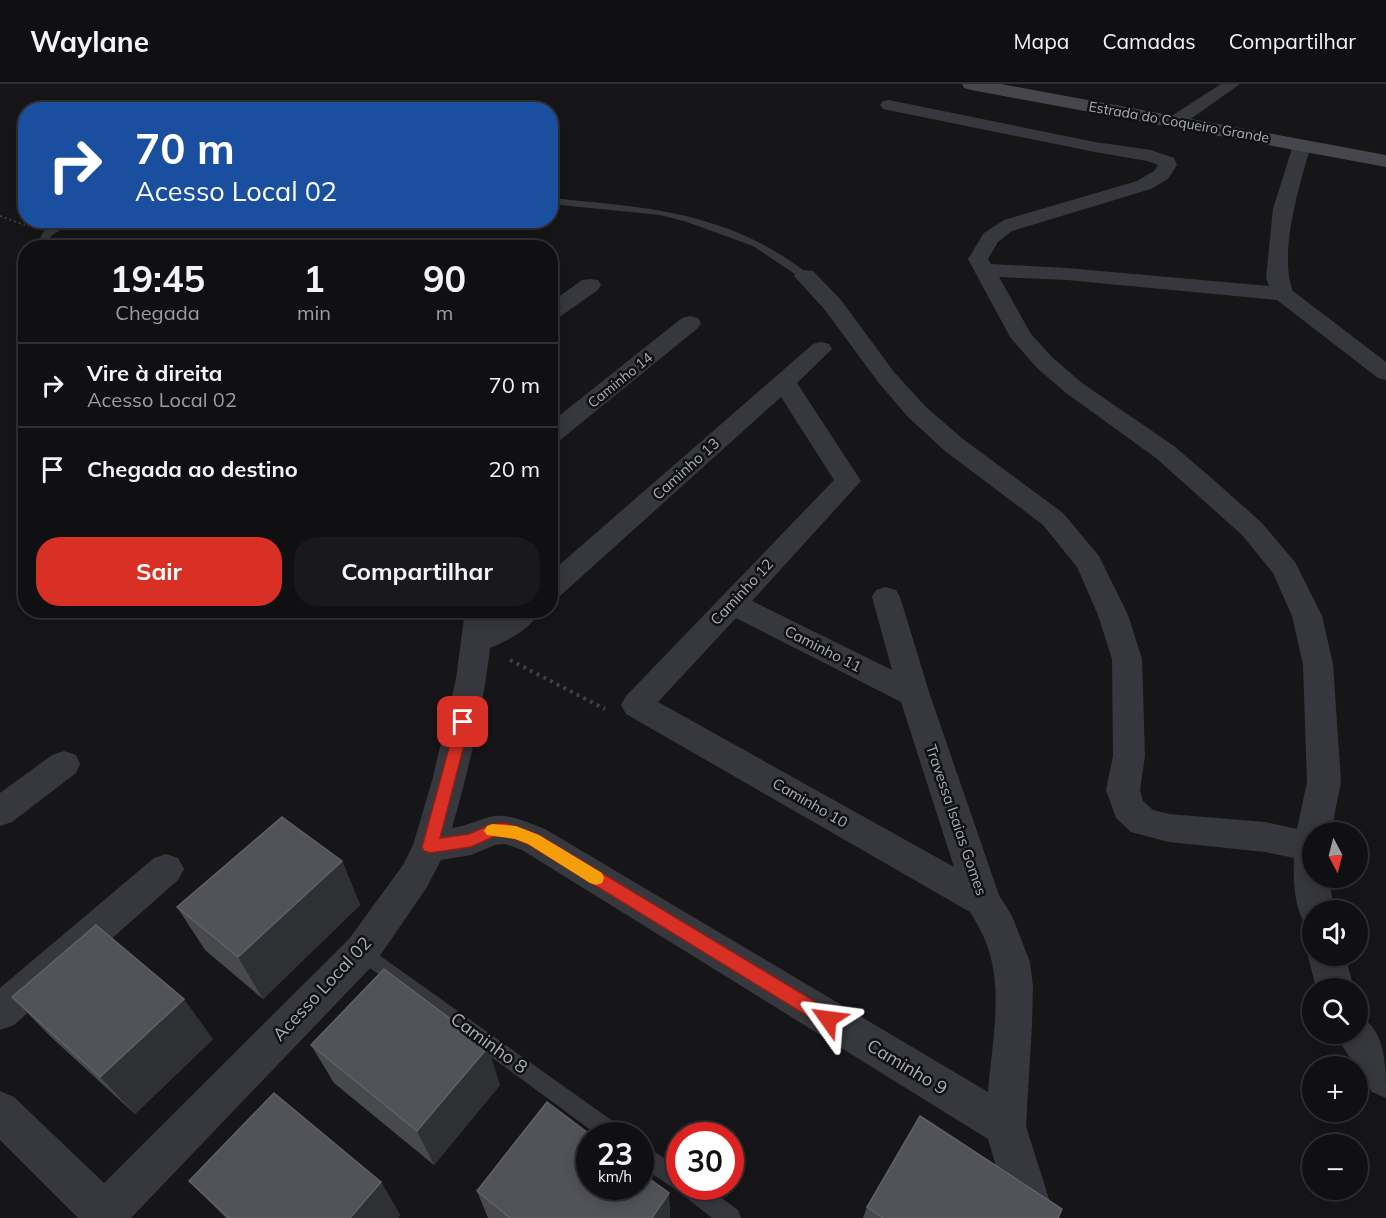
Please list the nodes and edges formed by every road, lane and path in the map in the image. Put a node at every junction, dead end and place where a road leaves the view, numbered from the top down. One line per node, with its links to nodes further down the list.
1 (971, 84): 4 (main road, Estrada do Coqueiro Grande)
2 (1227, 85): 4 (street)
3 (889, 105): 10 (street)
4 (1176, 122): 5 (main road, Estrada do Coqueiro Grande)
5 (1302, 145): 6 (main road, Estrada do Coqueiro Grande); 13 (street)
6 (1386, 161)
7 (558, 202): 11 (lane)
8 (58, 228): 9 (lane)
9 (44, 240)
10 (983, 270): 13 (street); 29 (street)
11 (805, 276): 30 (street)
12 (590, 285): 14 (street)
13 (1283, 294): 17 (street)
14 (558, 307)
15 (690, 323): 19 (street, Caminho 14)
16 (821, 349): 18 (street, Caminho 13)
17 (1386, 372)
18 (784, 382): 20 (street, Caminho 13); 22 (street, Caminho 12)
19 (558, 430)
20 (558, 582)
21 (886, 597): 25 (street, Travessa Isaias Gomes)
22 (731, 603): 25 (street, Caminho 11); 26 (street, Caminho 12)
23 (518, 618): 24 (street)
24 (478, 626): 26 (path); 31 (street, Acesso Local 02)
25 (914, 695): 33 (street, Travessa Isaias Gomes)
26 (637, 705): 33 (street, Caminho 10)
27 (64, 764): 28 (street)
28 (0, 812)
29 (1316, 822)
30 (1302, 843)
31 (430, 847): 34 (street, Acesso Local 02); 40 (street, Caminho 9)
32 (166, 869): 35 (street)
33 (983, 901): 40 (street, Travessa Isaias Gomes)
34 (362, 951): 39 (lane, Caminho 8); 42 (street, Acesso Local 02)
35 (0, 1012)
36 (1364, 1044): 37 (street)
37 (1386, 1078)
38 (0, 1111): 42 (street)
39 (598, 1122)
40 (1005, 1126): 44 (street, Travessa Isaias Gomes)
41 (706, 1200): 43 (lane)
42 (107, 1216)
43 (730, 1218)
44 (1033, 1218)

